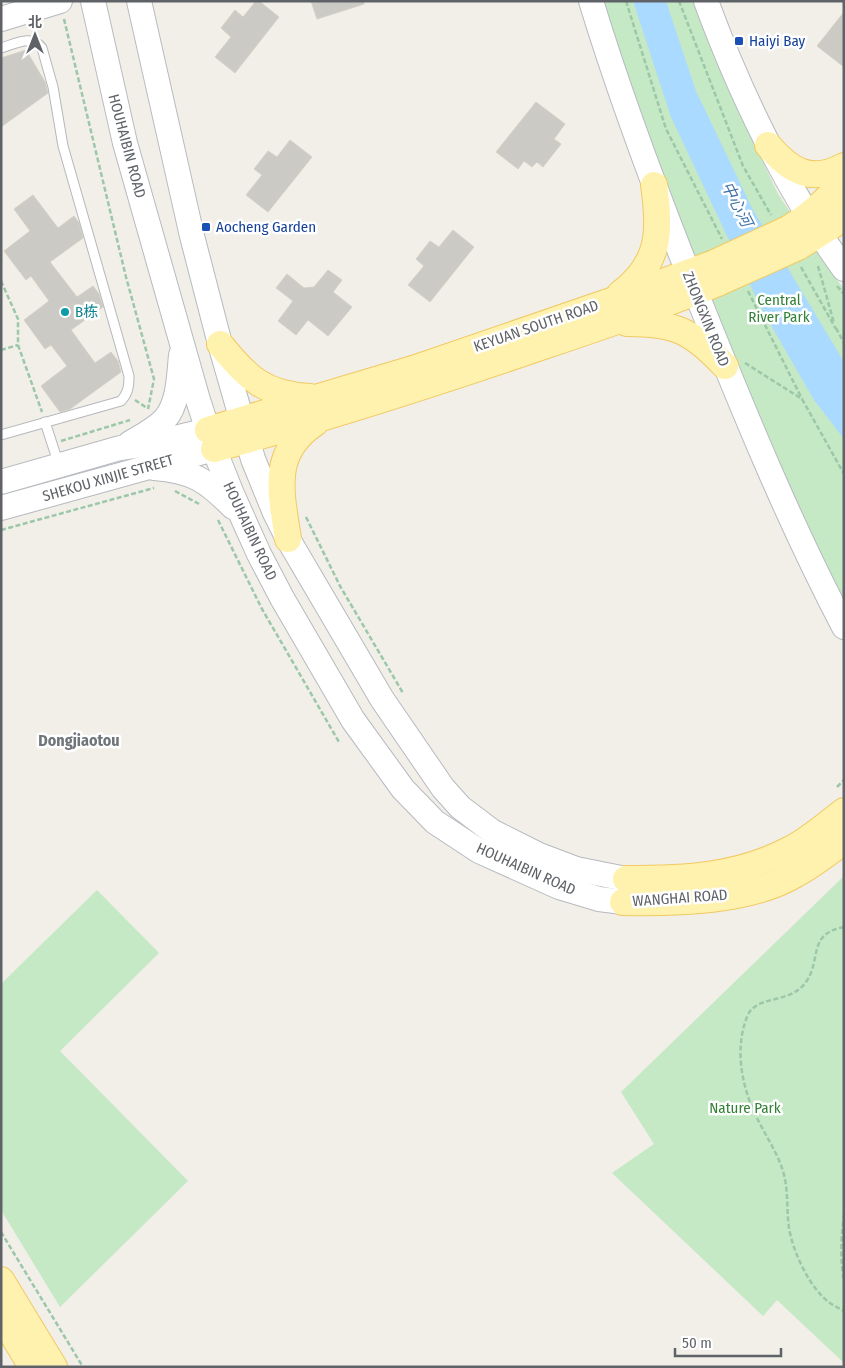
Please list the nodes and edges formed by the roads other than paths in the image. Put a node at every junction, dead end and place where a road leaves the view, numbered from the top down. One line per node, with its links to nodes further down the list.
1 (60, 1): 6 (main road)
2 (92, 1): 16 (main road, HOUHAIBIN ROAD)
3 (139, 1): 14 (main road, HOUHAIBIN ROAD)
4 (591, 1): 11 (main road, ZHONGXIN ROAD)
5 (706, 1): 8 (main road)
6 (1, 19)
7 (1, 48): 23 (lane)
8 (768, 144): 9 (main road); 13 (main road)
9 (844, 166)
10 (844, 182): 13 (main road, KEYUAN SOUTH ROAD)
11 (654, 185): 17 (main road, ZHONGXIN ROAD); 18 (main road)
12 (844, 215): 13 (main road, KEYUAN SOUTH ROAD)
13 (797, 234): 15 (main road); 17 (main road, KEYUAN SOUTH ROAD, bridge)
14 (198, 262): 16 (main road); 19 (main road, HOUHAIBIN ROAD)
15 (844, 269)
16 (161, 272): 20 (main road, HOUHAIBIN ROAD)
17 (692, 282): 18 (main road, KEYUAN SOUTH ROAD); 21 (main road, ZHONGXIN ROAD)
18 (611, 312): 21 (main road); 22 (main road, KEYUAN SOUTH ROAD)
19 (220, 344): 22 (main road); 24 (main road, HOUHAIBIN ROAD)
20 (182, 346): 26 (main road, HOUHAIBIN ROAD); 27 (main road)
21 (735, 364): 34 (main road, ZHONGXIN ROAD)
22 (321, 408): 24 (main road, KEYUAN SOUTH ROAD); 33 (main road)
23 (45, 422): 25 (lane); 28 (lane)
24 (244, 430): 26 (main road, KEYUAN SOUTH ROAD); 33 (main road, HOUHAIBIN ROAD)
25 (1, 435)
26 (211, 439): 27 (main road, SHEKOU XINJIE STREET); 29 (main road, SHEKOU XINJIE STREET); 32 (main road, HOUHAIBIN ROAD)
27 (120, 448): 28 (main road, SHEKOU XINJIE STREET)
28 (59, 465): 30 (main road, SHEKOU XINJIE STREET)
29 (142, 468): 31 (main road, SHEKOU XINJIE STREET); 32 (main road)
30 (1, 482)
31 (1, 508)
32 (242, 517): 37 (main road, HOUHAIBIN ROAD)
33 (288, 539): 37 (main road, HOUHAIBIN ROAD)
34 (844, 627)
35 (840, 799): 37 (main road, WANGHAI ROAD)
36 (844, 841): 37 (main road, WANGHAI ROAD)
37 (625, 891)
38 (1, 1280): 41 (main road)
39 (1, 1315): 40 (main road)
40 (32, 1367)
41 (54, 1367)

